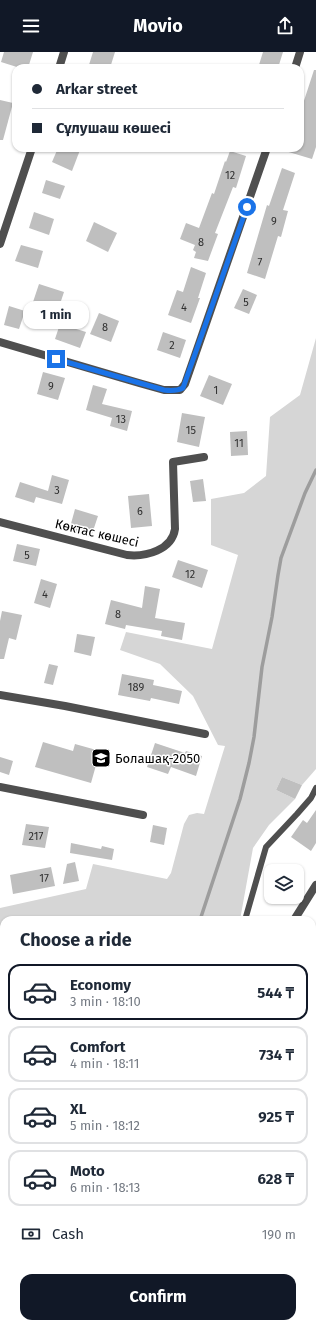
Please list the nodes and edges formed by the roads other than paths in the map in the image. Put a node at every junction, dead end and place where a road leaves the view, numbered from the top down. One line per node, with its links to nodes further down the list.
1 (64, 52): 3 (street)
2 (300, 52): 4 (street)
3 (60, 64)
4 (296, 64)
5 (31, 152): 7 (street)
6 (266, 152): 8 (street)
7 (0, 244)
8 (0, 342)
9 (204, 457): 10 (street, Көктас көшесі)
10 (0, 522)
11 (0, 695): 12 (street)
12 (205, 734)
13 (0, 787): 15 (street)
14 (316, 788): 17 (lane)
15 (143, 815)
16 (315, 888): 18 (street)
17 (246, 916)
18 (297, 916)

